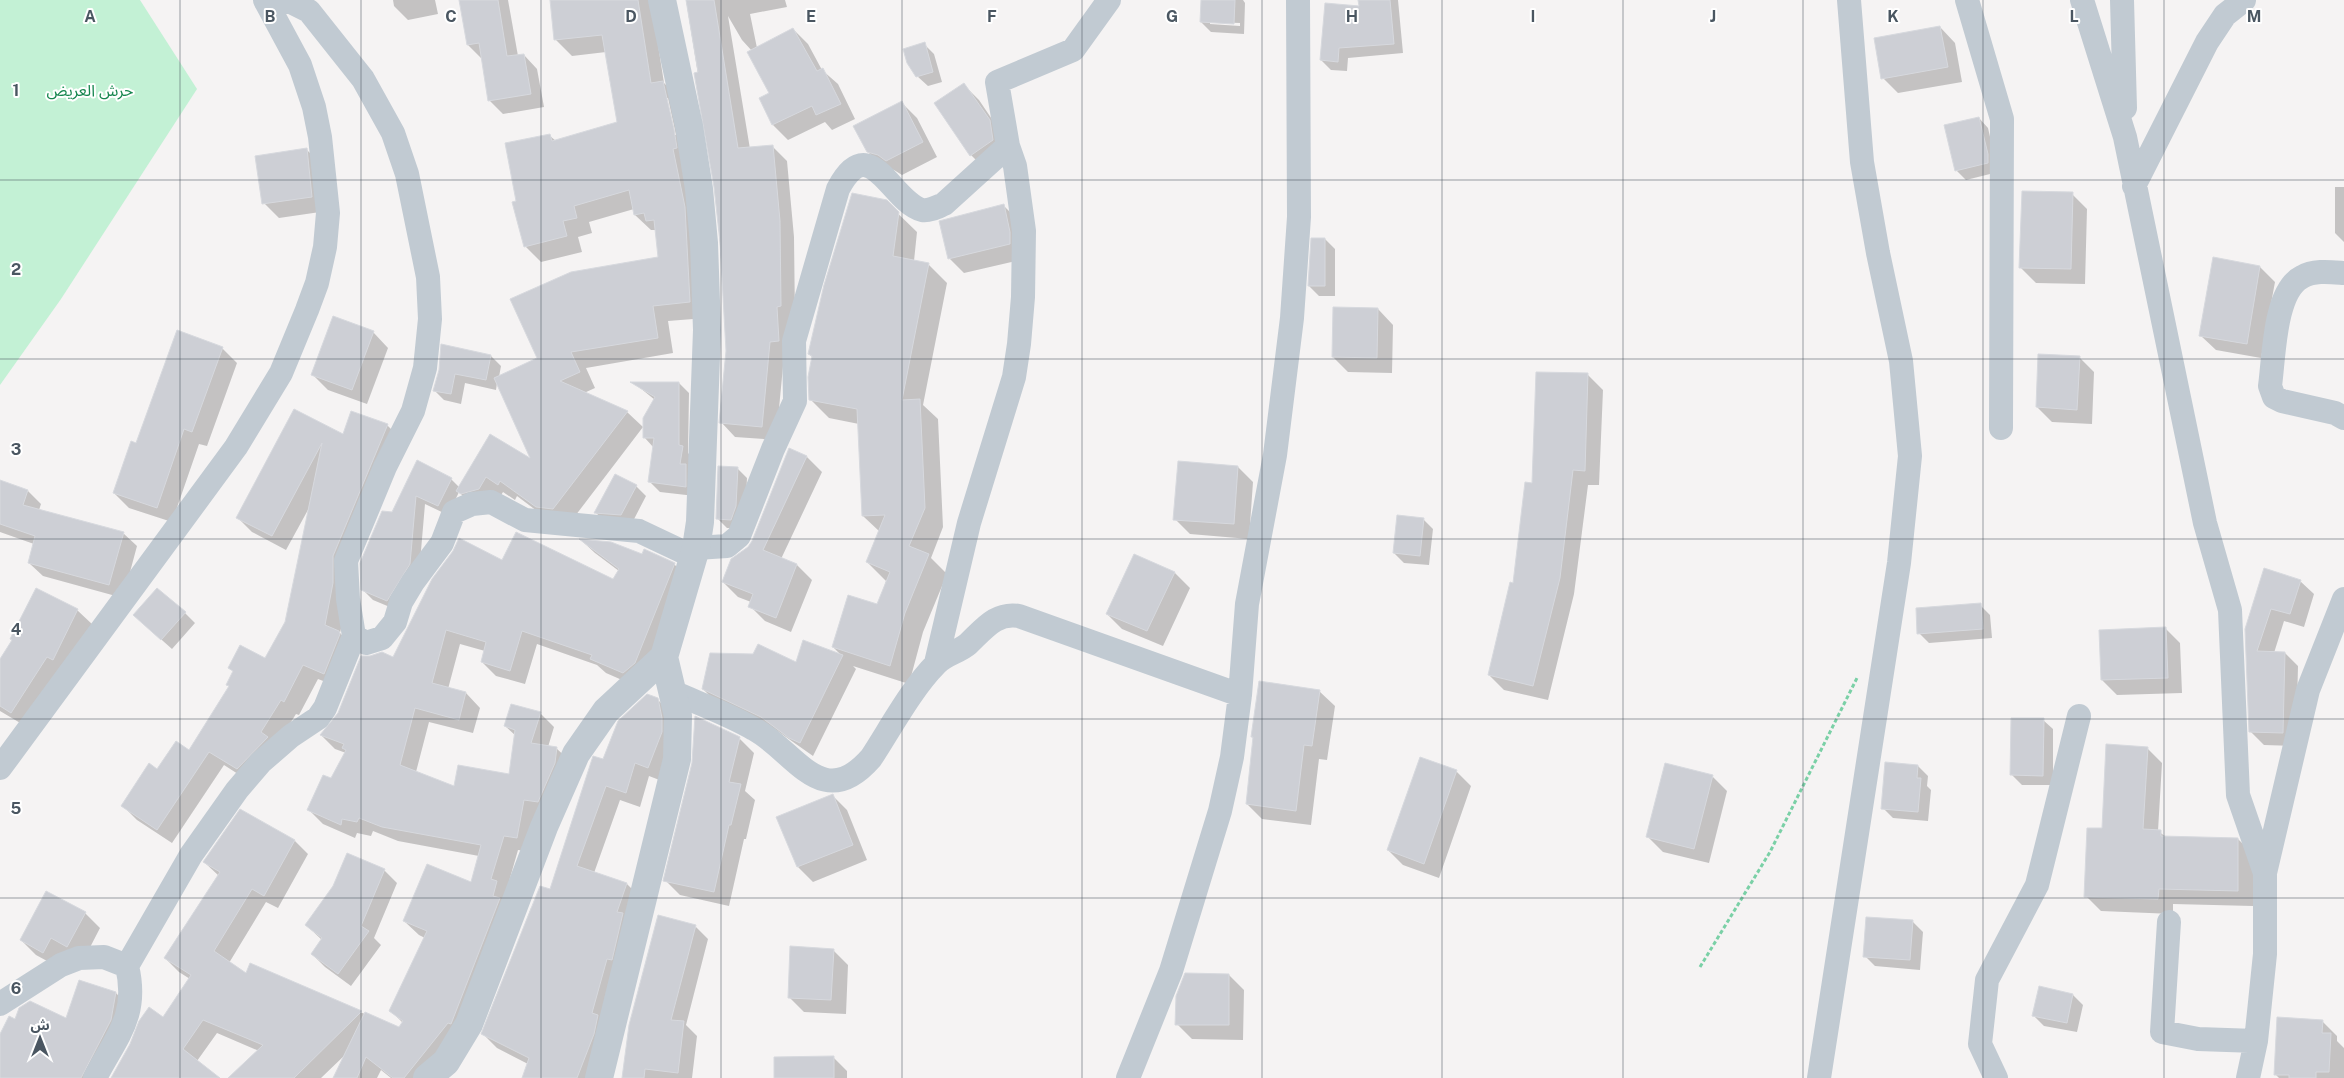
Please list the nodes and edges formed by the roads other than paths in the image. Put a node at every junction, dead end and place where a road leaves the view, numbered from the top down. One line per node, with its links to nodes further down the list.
1 (662, 0): 16 (street)
2 (1109, 0): 11 (street)
3 (1298, 0): 22 (street)
4 (1849, 0): 34 (street)
5 (1967, 0): 15 (street)
6 (2082, 0): 10 (street)
7 (2122, 0): 10 (street)
8 (2244, 0): 12 (street)
9 (266, 1): 18 (street); 24 (street)
10 (2125, 137): 12 (street)
11 (1008, 146): 16 (street); 20 (street)
12 (2134, 186): 25 (street)
13 (2344, 273): 14 (street)
14 (2344, 418)
15 (2001, 428)
16 (695, 553): 18 (street); 19 (street)
17 (2344, 599): 25 (street)
18 (354, 636): 27 (street)
19 (664, 657): 21 (street); 31 (street)
20 (936, 663): 21 (street); 22 (street)
21 (673, 692): 32 (street)
22 (1240, 695): 33 (street)
23 (2079, 716): 35 (street)
24 (0, 768)
25 (2265, 873): 29 (street)
26 (2169, 922): 29 (street)
27 (127, 966): 28 (street); 30 (street)
28 (0, 1004)
29 (2256, 1041): 36 (street)
30 (95, 1078)
31 (428, 1078)
32 (599, 1078)
33 (1128, 1078)
34 (1819, 1078)
35 (1996, 1078)
36 (2248, 1078)

